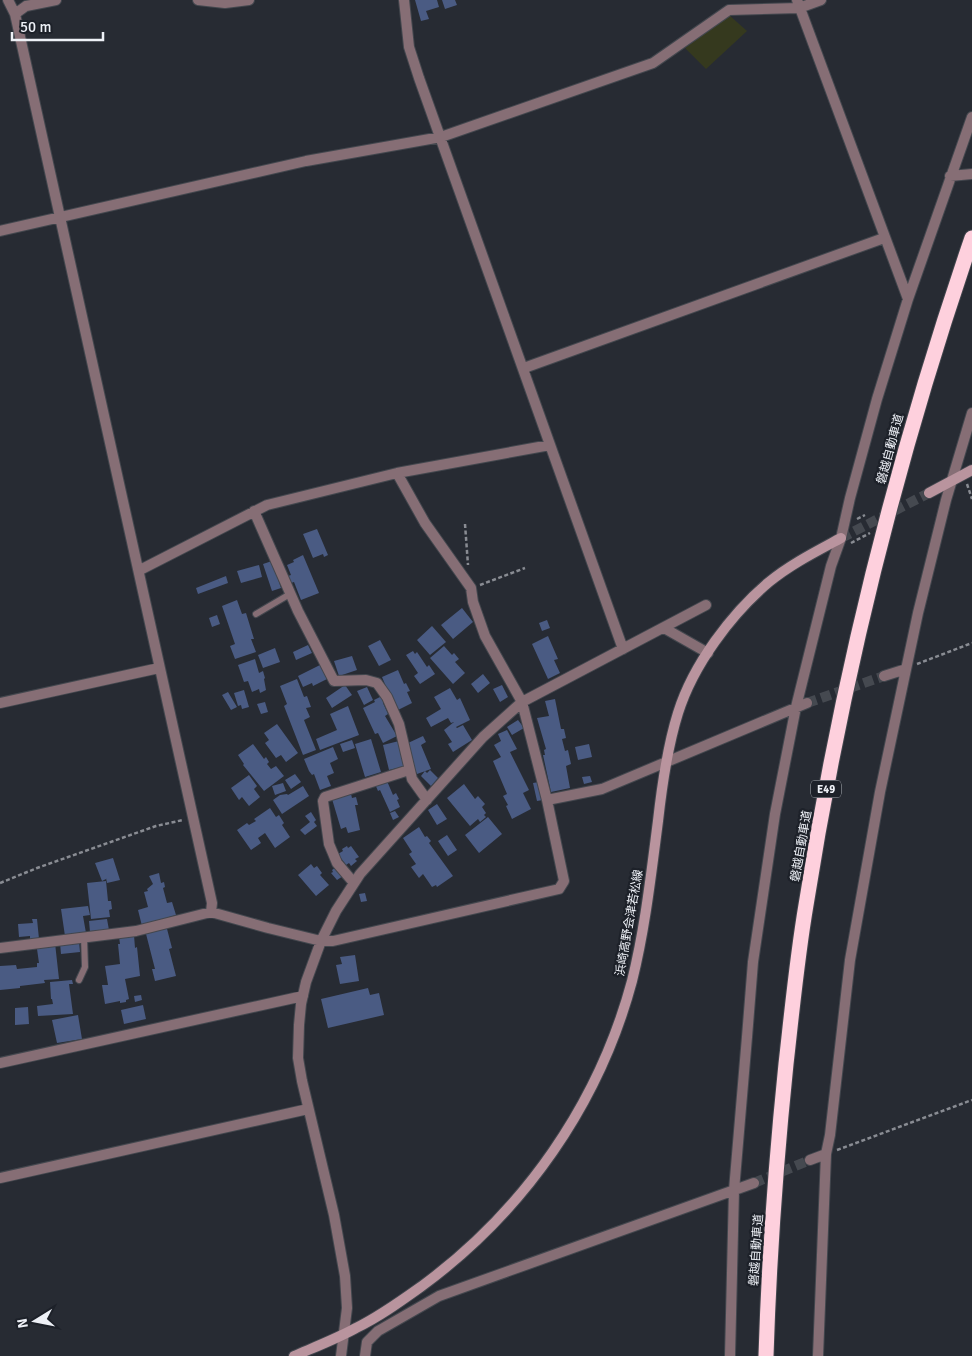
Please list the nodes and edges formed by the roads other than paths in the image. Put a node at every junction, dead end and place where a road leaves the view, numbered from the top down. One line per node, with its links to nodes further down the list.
1 (8, 0): 9 (street)
2 (56, 0): 9 (street)
3 (198, 0): 7 (street)
4 (249, 0): 7 (street)
5 (404, 0): 11 (street)
6 (821, 0): 8 (street)
7 (232, 1)
8 (798, 4): 11 (street); 16 (street)
9 (15, 14): 14 (street)
10 (972, 117): 13 (street)
11 (441, 137): 14 (street); 19 (street)
12 (972, 174): 13 (street)
13 (950, 176): 18 (street)
14 (60, 217): 15 (street); 28 (street)
15 (0, 231)
16 (884, 238): 18 (street); 19 (street)
17 (972, 238): 65 (highway, 磐越自動車道 / E49)
18 (908, 299): 27 (street)
19 (524, 368): 21 (street)
20 (972, 413): 24 (street)
21 (550, 445): 23 (street); 33 (street)
22 (968, 472): 24 (main road)
23 (397, 473): 26 (street); 38 (street)
24 (952, 480): 25 (main road); 36 (street)
25 (929, 493)
26 (254, 511): 28 (street); 29 (street)
27 (841, 538): 34 (main road, 浜崎高野会津若松線); 41 (street)
28 (140, 570): 35 (street)
29 (290, 594): 31 (lane); 43 (street)
30 (706, 605): 32 (street)
31 (256, 614)
32 (664, 628): 33 (street); 34 (street)
33 (623, 649): 38 (street)
34 (708, 653): 42 (main road, 浜崎高野会津若松線)
35 (159, 668): 39 (street); 47 (street)
36 (906, 669): 37 (street); 55 (street)
37 (884, 676)
38 (522, 702): 44 (street); 45 (street)
39 (0, 703)
40 (807, 703): 41 (street)
41 (796, 707): 42 (street); 59 (street)
42 (667, 762): 45 (street); 60 (main road, 浜崎高野会津若松線)
43 (409, 770): 44 (street); 46 (street)
44 (426, 800): 46 (street)
45 (547, 800): 49 (street)
46 (354, 883): 49 (street)
47 (211, 912): 48 (street); 49 (street)
48 (84, 937): 50 (street); 51 (lane)
49 (321, 941): 52 (street)
50 (0, 948)
51 (79, 980)
52 (303, 996): 53 (street); 54 (street)
53 (0, 1064)
54 (308, 1109): 57 (street); 60 (street)
55 (826, 1154): 56 (street); 66 (street)
56 (810, 1160)
57 (0, 1178)
58 (754, 1183): 59 (street)
59 (734, 1190): 63 (street); 64 (street)
60 (343, 1334): 61 (main road, 浜崎高野会津若松線); 62 (street)
61 (294, 1356)
62 (341, 1356)
63 (364, 1356)
64 (730, 1356)
65 (766, 1356)
66 (818, 1356)

